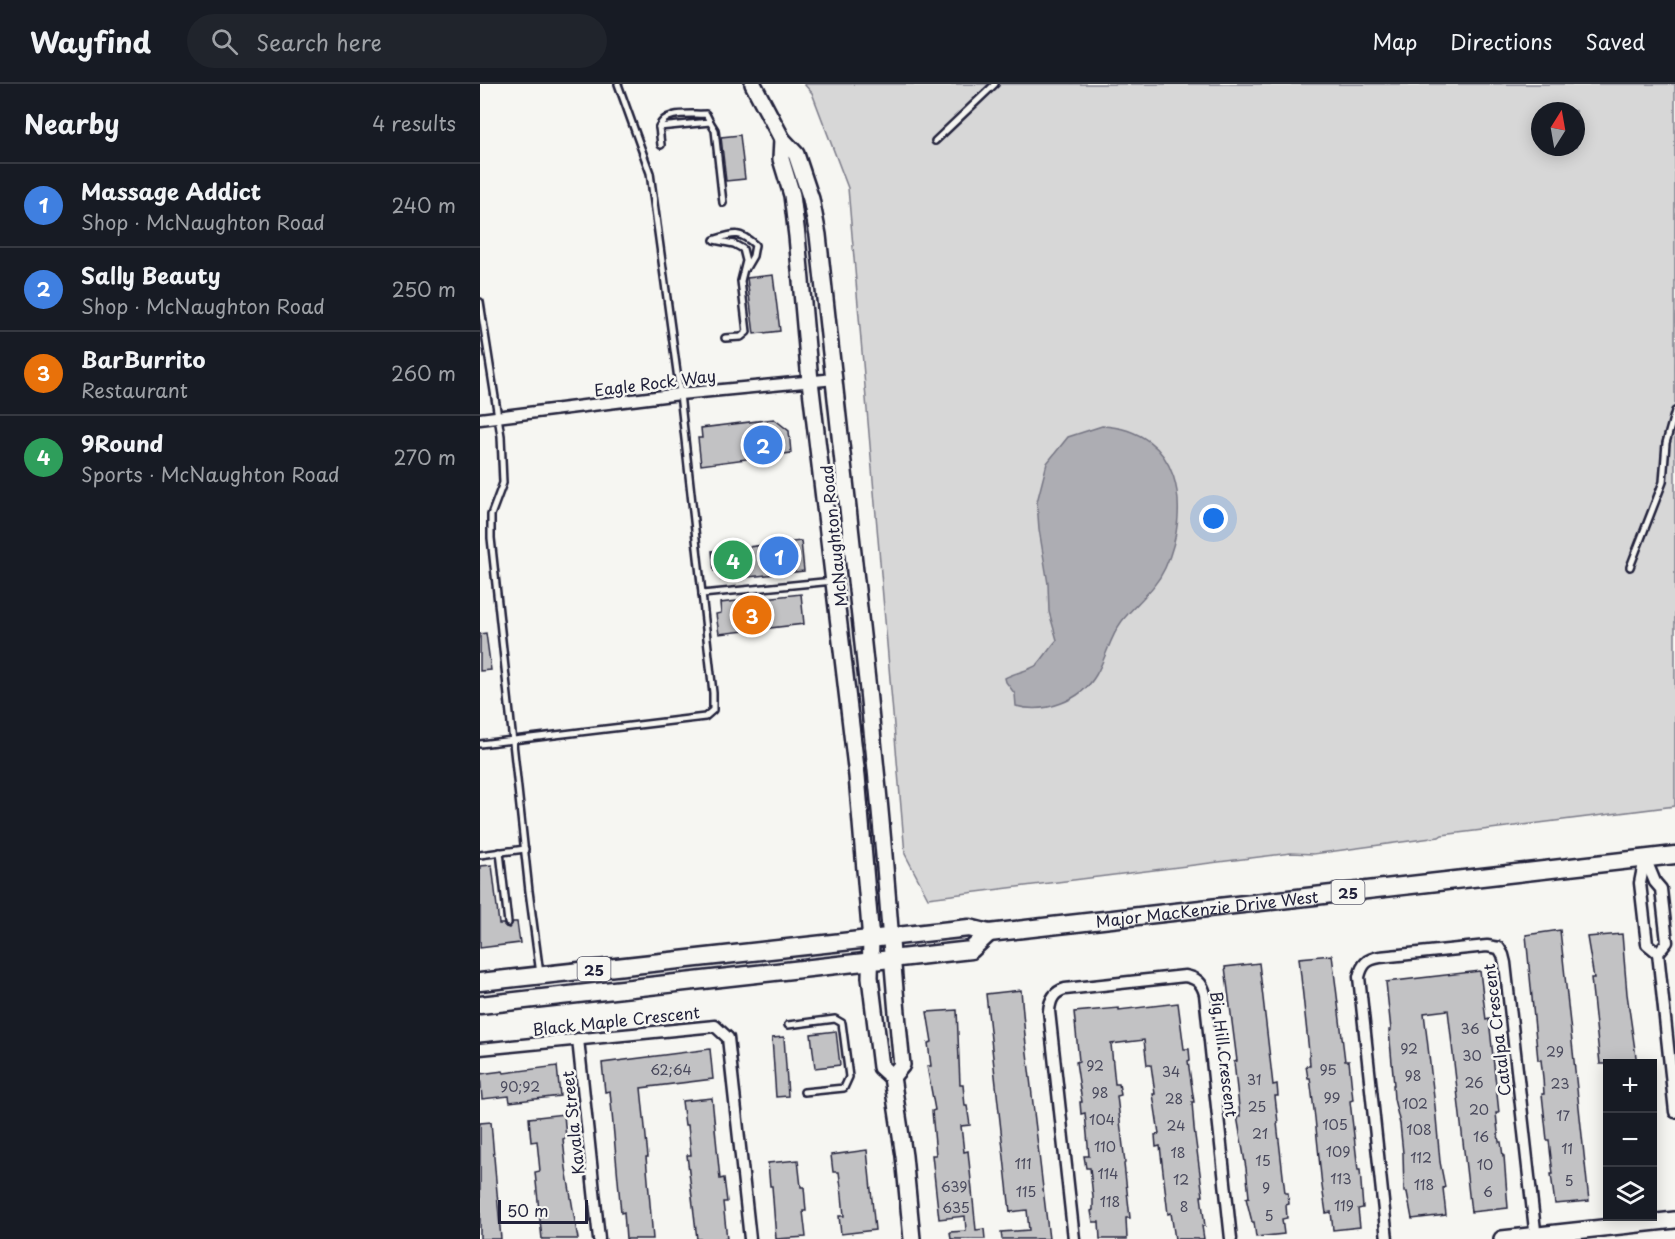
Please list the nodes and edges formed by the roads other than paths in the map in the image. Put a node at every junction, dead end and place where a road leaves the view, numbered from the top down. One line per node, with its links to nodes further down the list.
1 (618, 84): 16 (lane)
2 (753, 84): 6 (street, McNaughton Road)
3 (995, 84): 7 (lane)
4 (710, 122): 5 (lane); 5 (lane); 9 (lane)
5 (659, 127): 8 (lane)
6 (782, 139): 14 (street, McNaughton Road); 15 (street, McNaughton Road)
7 (935, 141)
8 (661, 145)
9 (723, 203)
10 (744, 270): 10 (lane); 13 (lane)
11 (480, 302): 12 (lane)
12 (483, 331): 18 (lane)
13 (725, 338)
14 (835, 379): 15 (street, Eagle Rock Way); 32 (street, McNaughton Road)
15 (810, 381): 16 (street, Eagle Rock Way); 21 (street, McNaughton Road)
16 (680, 393): 18 (street, Eagle Rock Way); 22 (lane)
17 (1675, 411): 20 (lane)
18 (497, 417): 19 (street, Eagle Rock Way); 23 (lane)
19 (480, 419)
20 (1630, 567)
21 (834, 581): 22 (lane); 33 (street, McNaughton Road)
22 (702, 594): 23 (lane)
23 (514, 739): 24 (lane); 25 (lane)
24 (480, 744)
25 (525, 849): 26 (lane); 37 (lane)
26 (500, 852): 27 (lane); 30 (lane)
27 (480, 855)
28 (1675, 855): 29 (main road, Major MacKenzie Drive West / 25)
29 (1645, 858): 31 (main road, Major MacKenzie Drive West / 25); 34 (street); 34 (street)
30 (508, 923)
31 (989, 933): 32 (main road, Major MacKenzie Drive West / 25); 35 (main road, 25)
32 (891, 938): 33 (main road, Major MacKenzie Drive West / 25); 35 (street, McNaughton Road)
33 (871, 940): 36 (street, McNaughton Road); 37 (main road, Major MacKenzie Drive West / 25)
34 (1658, 953): 45 (street)
35 (894, 959): 36 (main road, 25); 43 (street, McNaughton Road)
36 (871, 960): 39 (main road, 25); 43 (street, McNaughton Road)
37 (540, 975): 38 (main road, Major MacKenzie Drive West / 25)
38 (480, 982)
39 (480, 1005)
40 (788, 1025): 44 (lane)
41 (578, 1039): 42 (street, Black Maple Crescent); 48 (street, Kavala Street); 49 (street, Black Maple Crescent)
42 (480, 1049)
43 (892, 1077): 50 (street)
44 (804, 1092)
45 (1675, 1112)
46 (1675, 1221): 47 (street)
47 (1535, 1237): 53 (street, Catalpa Crescent); 54 (street)
48 (599, 1239)
49 (750, 1239)
50 (912, 1239)
51 (1074, 1239): 52 (street, Big Hill Crescent)
52 (1231, 1239)
53 (1387, 1239)
54 (1502, 1239)

